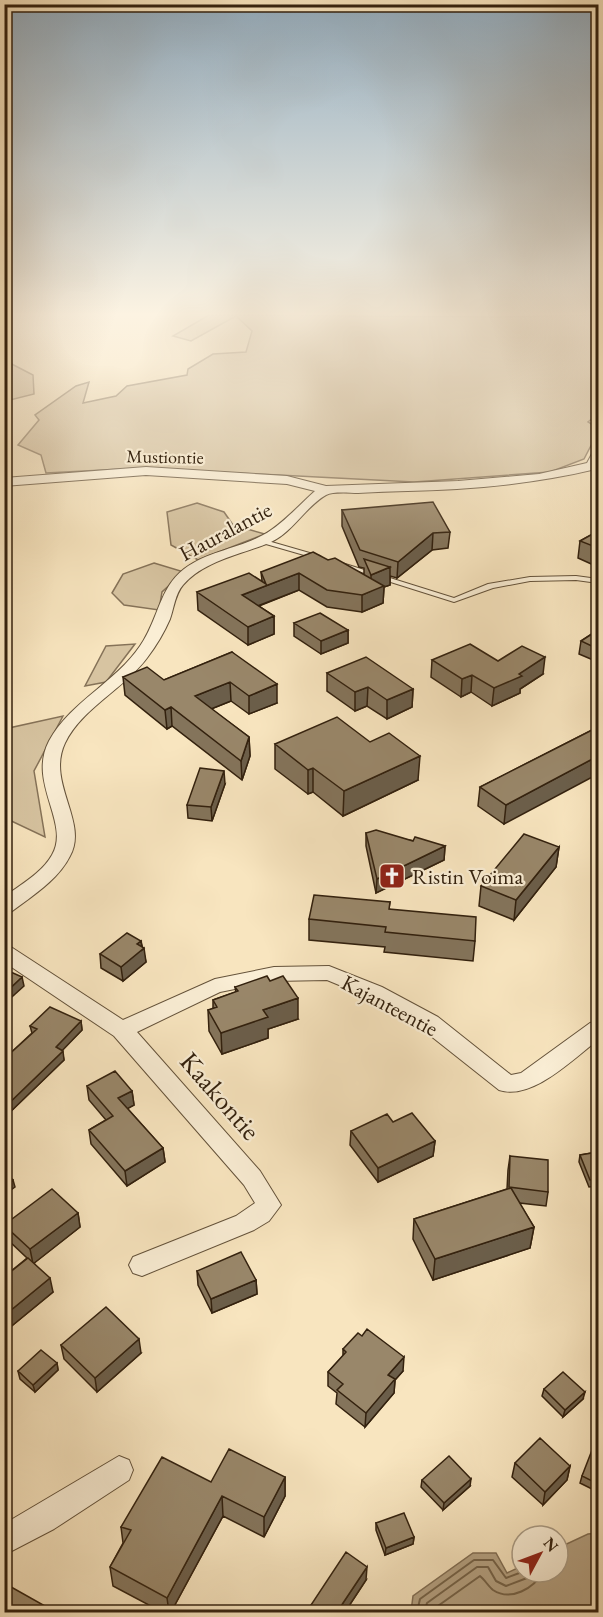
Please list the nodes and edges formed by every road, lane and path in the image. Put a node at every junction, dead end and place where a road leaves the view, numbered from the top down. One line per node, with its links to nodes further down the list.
1 (598, 453): 2 (street)
2 (595, 466): 4 (street)
3 (4, 482): 4 (street, Mustiontie)
4 (324, 490): 5 (street, Hauralantie)
5 (261, 541): 6 (lane); 9 (street, Hauralantie)
6 (326, 560)
7 (336, 563): 8 (lane)
8 (598, 581)
9 (4, 907)
10 (4, 952): 12 (street, Kaakontie)
11 (598, 1029): 12 (street, Kajanteentie)
12 (122, 1030): 13 (street, Kaakontie)
13 (142, 1265)
14 (119, 1470): 15 (street)
15 (4, 1540)

